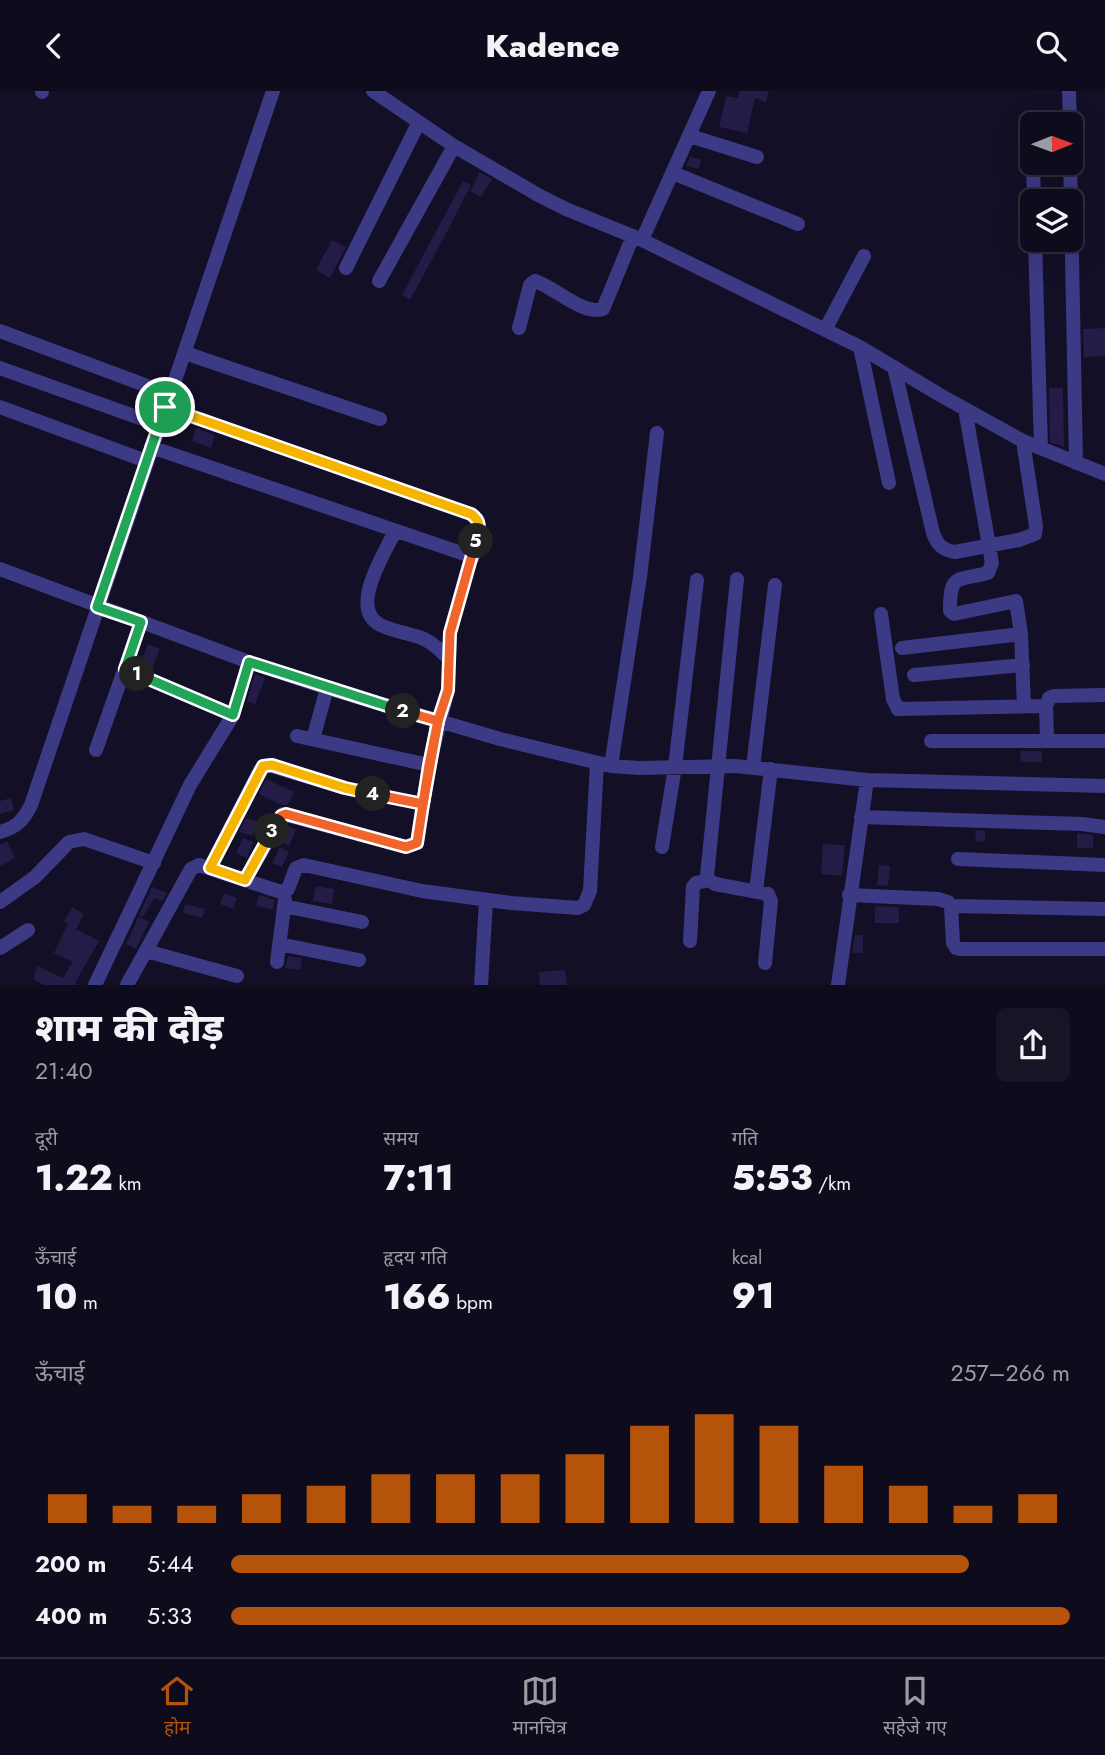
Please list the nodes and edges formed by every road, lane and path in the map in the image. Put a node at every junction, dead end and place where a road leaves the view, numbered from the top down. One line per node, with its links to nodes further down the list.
1 (273, 91): 22 (street)
2 (373, 91): 6 (street)
3 (709, 91): 7 (street)
4 (1069, 91): 5 (street)
5 (1070, 112)
6 (419, 122): 8 (street); 16 (street)
7 (690, 136): 9 (street); 10 (street)
8 (454, 146): 12 (street); 17 (street)
9 (757, 157)
10 (673, 173): 11 (street); 12 (street)
11 (798, 225)
12 (637, 238): 18 (street); 19 (street)
13 (1035, 252): 32 (street)
14 (1072, 252): 34 (street)
15 (864, 256): 19 (street)
16 (346, 268)
17 (379, 281)
18 (519, 328)
19 (825, 330): 21 (street)
20 (0, 331): 25 (street)
21 (860, 347): 23 (street); 36 (street)
22 (185, 353): 25 (street); 28 (street)
23 (894, 367): 27 (street); 38 (street)
24 (0, 368): 29 (street)
25 (167, 400): 29 (street); 39 (street)
26 (0, 407): 33 (street)
27 (965, 409): 31 (street); 38 (street)
28 (380, 419)
29 (159, 425): 33 (street)
30 (657, 433): 67 (street)
31 (1023, 441): 32 (street); 38 (street)
32 (1041, 448): 34 (street)
33 (149, 454): 37 (street); 44 (street)
34 (1076, 463): 35 (street)
35 (1105, 474)
36 (889, 483)
37 (396, 531): 39 (street); 49 (street)
38 (989, 545): 47 (street)
39 (473, 557): 49 (street)
40 (0, 569): 44 (street)
41 (737, 579): 68 (street)
42 (696, 580): 69 (street)
43 (775, 585): 70 (street)
44 (97, 607): 46 (street); 77 (street)
45 (881, 614): 56 (street)
46 (141, 622): 50 (street); 52 (street)
47 (1021, 634): 48 (street); 51 (street)
48 (902, 648)
49 (448, 658): 59 (street)
50 (249, 662): 54 (street); 58 (street)
51 (1023, 665): 53 (street); 56 (street)
52 (125, 669): 58 (street); 65 (street)
53 (914, 675)
54 (327, 688): 59 (street); 62 (street)
55 (1105, 695): 57 (street)
56 (1024, 706): 57 (street)
57 (1046, 706): 61 (street)
58 (233, 715): 80 (street)
59 (438, 721): 66 (street); 67 (street)
60 (297, 736): 62 (street)
61 (1046, 739): 63 (street); 64 (street)
62 (313, 740): 66 (street)
63 (931, 741)
64 (1105, 741)
65 (96, 750)
66 (429, 765): 74 (street)
67 (604, 765): 69 (street); 88 (street)
68 (718, 766): 69 (street); 70 (street); 84 (street)
69 (675, 767): 78 (street)
70 (753, 767): 71 (street)
71 (771, 769): 72 (street); 85 (street)
72 (867, 780): 73 (street); 75 (street)
73 (1105, 786)
74 (423, 804): 82 (street); 83 (street)
75 (861, 817): 76 (street); 86 (street)
76 (1105, 827)
77 (0, 832)
78 (662, 847)
79 (958, 859): 81 (street)
80 (153, 863): 89 (street); 103 (street)
81 (1105, 865)
82 (210, 868): 83 (street); 98 (street)
83 (245, 880): 87 (street)
84 (709, 880): 85 (street); 94 (street)
85 (756, 891): 101 (street)
86 (849, 895): 90 (street); 106 (street)
87 (285, 899): 88 (street); 92 (street); 95 (street)
88 (486, 901): 105 (street)
89 (0, 902)
90 (951, 906): 91 (street); 97 (street)
91 (1105, 909)
92 (362, 922)
93 (28, 930): 96 (street)
94 (690, 941)
95 (279, 944): 99 (street); 100 (street)
96 (0, 948)
97 (1105, 949)
98 (146, 951): 102 (street); 104 (street)
99 (359, 960)
100 (277, 963)
101 (765, 963)
102 (237, 976)
103 (95, 985)
104 (127, 985)
105 (481, 985)
106 (838, 985)

